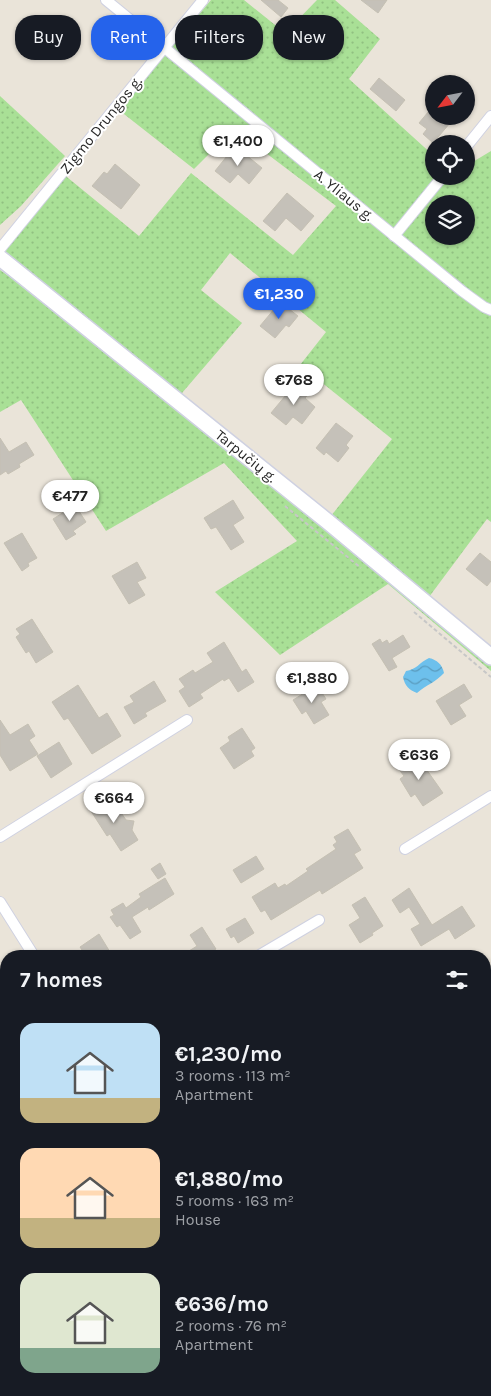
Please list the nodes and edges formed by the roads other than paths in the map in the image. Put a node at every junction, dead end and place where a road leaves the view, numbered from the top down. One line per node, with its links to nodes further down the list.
1 (106, 0): 3 (street, A. Yliaus g.)
2 (203, 0): 4 (street, Zigmo Drungos g.)
3 (124, 15)
4 (165, 47)
5 (165, 49): 10 (street, A. Yliaus g.)
6 (154, 60): 11 (street, Zigmo Drungos g.)
7 (491, 116): 8 (street)
8 (475, 136)
9 (435, 185): 10 (street)
10 (394, 236): 13 (street, A. Yliaus g.)
11 (0, 249)
12 (0, 258): 14 (main road, Tarpučių g.)
13 (491, 310)
14 (491, 656)
15 (187, 720): 17 (street)
16 (491, 796): 18 (street)
17 (0, 837)
18 (405, 849)
19 (0, 902): 21 (street)
20 (319, 920): 22 (street)
21 (30, 950)
22 (268, 950)

